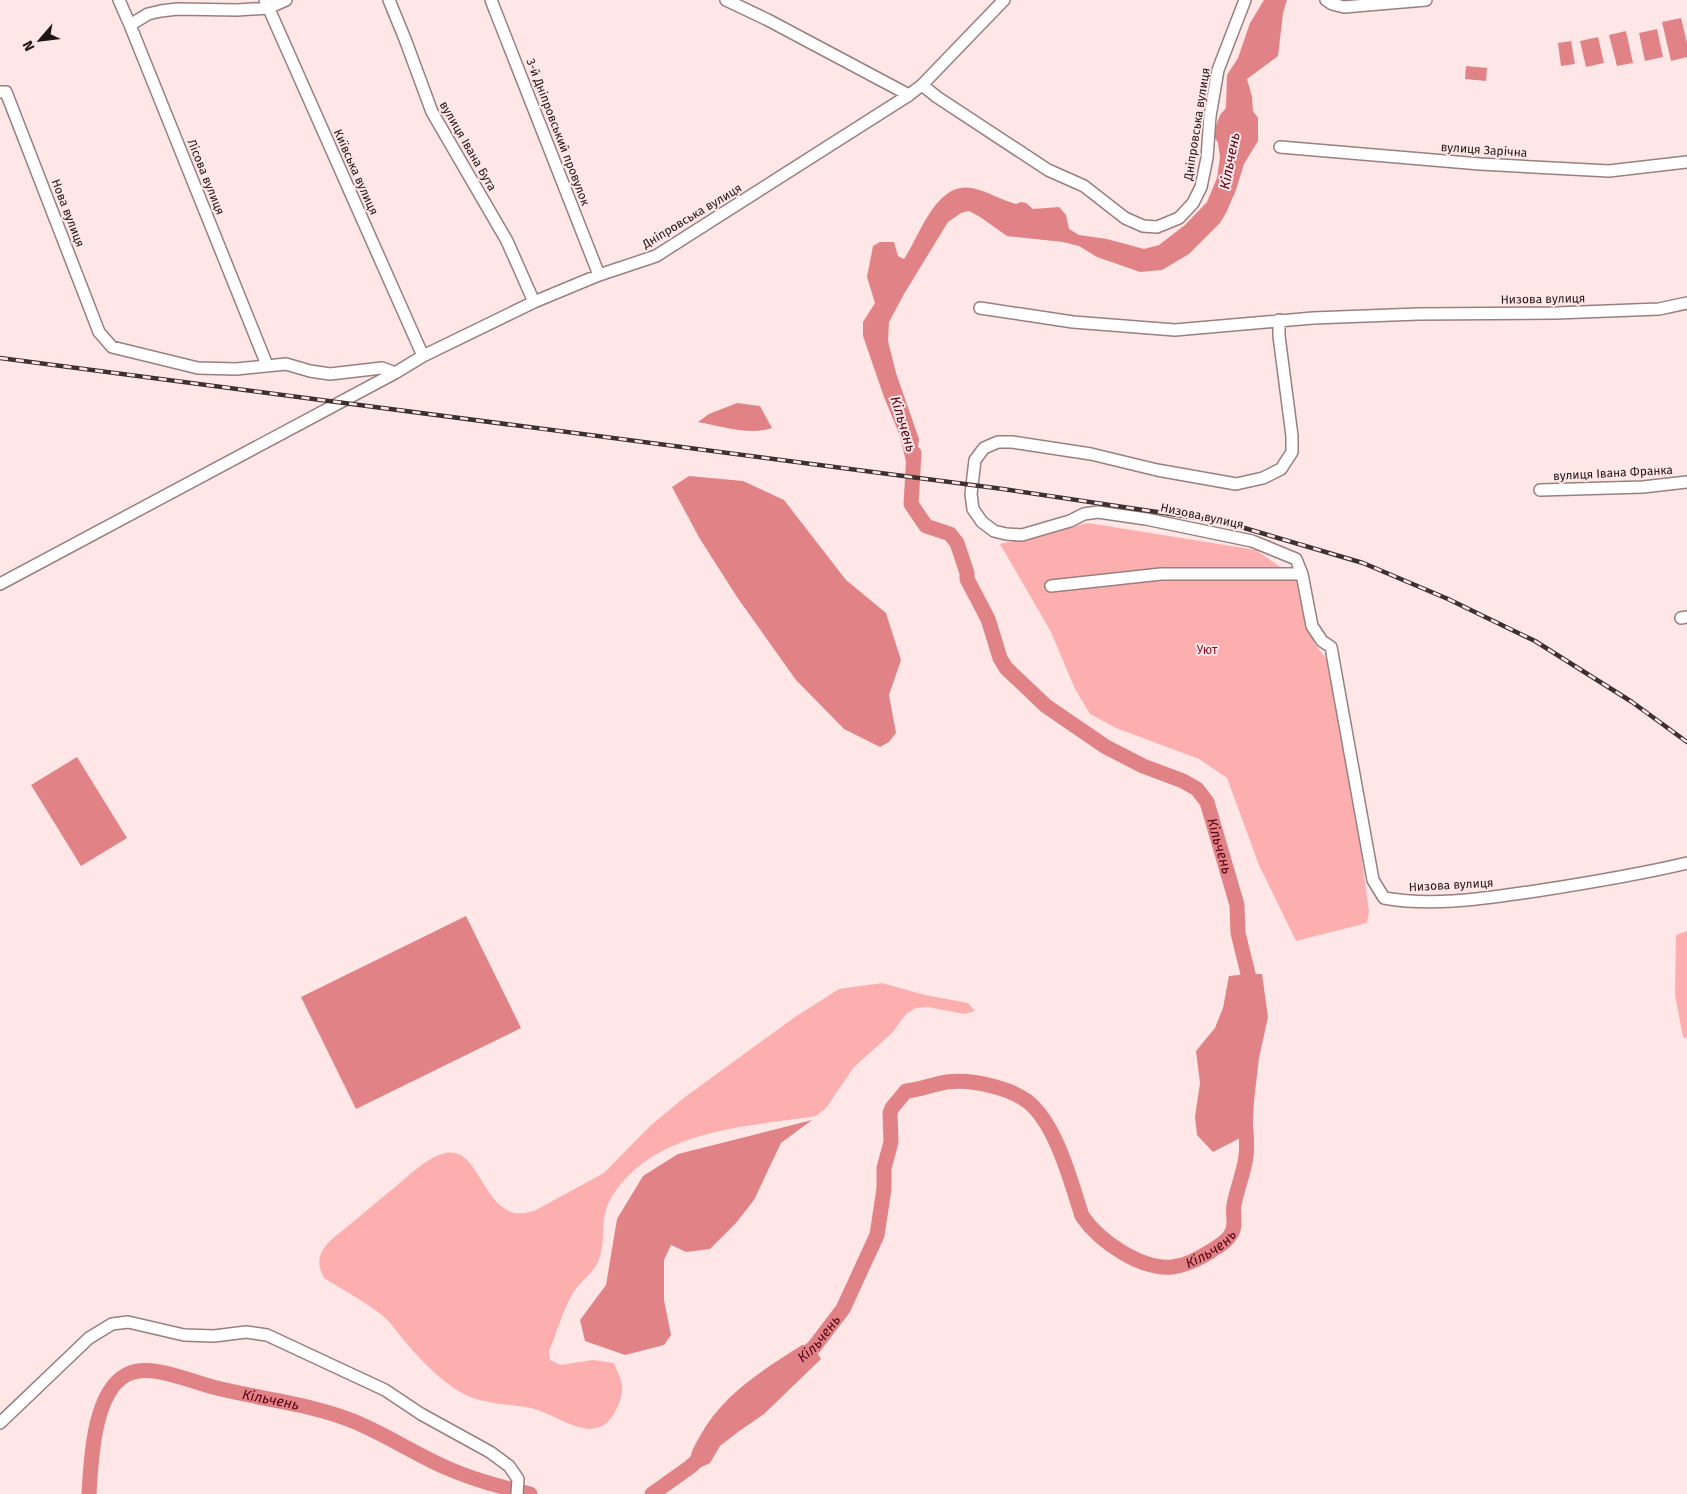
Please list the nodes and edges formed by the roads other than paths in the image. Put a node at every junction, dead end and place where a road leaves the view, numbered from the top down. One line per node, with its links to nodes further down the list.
1 (119, 0): 11 (street, Лісова вулиця)
2 (286, 0): 10 (street)
3 (389, 0): 18 (street, вулиця Івана Бута)
4 (491, 0): 17 (street, 3-й Дніпровський провулок)
5 (726, 0): 14 (street)
6 (1004, 0): 12 (street, Дніпровська вулиця)
7 (1245, 0): 12 (street, Дніпровська вулиця)
8 (1326, 0): 9 (street)
9 (1426, 0)
10 (267, 4): 11 (street); 22 (street, Київська вулиця)
11 (130, 25): 23 (street, Лісова вулиця)
12 (922, 85): 14 (street, Дніпровська вулиця)
13 (0, 92): 23 (street, Нова вулиця)
14 (909, 95): 17 (street, Дніпровська вулиця)
15 (1280, 147): 16 (street, вулиця Зарічна)
16 (1687, 162)
17 (599, 275): 18 (street, Дніпровська вулиця)
18 (534, 302): 22 (street, Дніпровська вулиця)
19 (1687, 303): 21 (street, Низова вулиця)
20 (980, 308): 21 (street, Низова вулиця)
21 (1279, 320): 27 (street, Низова вулиця)
22 (422, 356): 24 (street, Дніпровська вулиця)
23 (267, 365): 24 (street)
24 (394, 373): 28 (street, Дніпровська вулиця)
25 (1687, 482): 26 (street, вулиця Івана Франка)
26 (1540, 490)
27 (1302, 574): 29 (street); 30 (street, Низова вулиця)
28 (0, 584)
29 (1051, 586)
30 (1687, 864)
31 (0, 1423): 32 (street)
32 (517, 1494)

